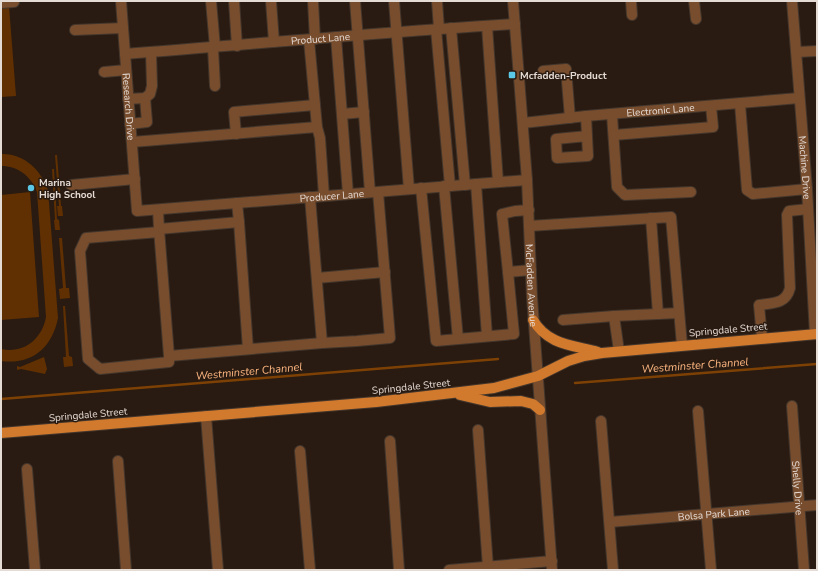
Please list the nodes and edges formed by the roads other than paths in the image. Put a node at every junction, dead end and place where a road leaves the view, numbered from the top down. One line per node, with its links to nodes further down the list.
1 (121, 1): 19 (street, Research Drive)
2 (211, 1): 29 (street)
3 (234, 1): 28 (street)
4 (271, 1): 27 (street)
5 (313, 1): 26 (street)
6 (355, 1): 24 (street)
7 (394, 1): 23 (street)
8 (437, 1): 21 (street)
9 (514, 1): 17 (street, McFadden Avenue)
10 (631, 1): 15 (street)
11 (694, 1): 16 (street)
12 (792, 1): 32 (street, Machine Drive)
13 (14, 2): 14 (street)
14 (1, 3)
15 (632, 15)
16 (696, 20)
17 (515, 24): 18 (street, Product Lane); 49 (street, McFadden Avenue)
18 (487, 26): 20 (street, Product Lane); 58 (street)
19 (123, 28): 22 (street); 33 (street, Research Drive)
20 (451, 28): 21 (street, Product Lane); 61 (street)
21 (438, 29): 23 (street, Product Lane); 62 (street)
22 (74, 30)
23 (397, 32): 24 (street, Product Lane); 65 (street)
24 (358, 35): 25 (street, Product Lane); 44 (street)
25 (336, 37): 26 (street, Product Lane); 45 (street)
26 (312, 39): 27 (street, Product Lane); 42 (street)
27 (274, 42): 28 (street, Product Lane)
28 (237, 46): 29 (street, Product Lane)
29 (214, 47): 31 (street, Product Lane); 37 (street)
30 (817, 50): 32 (street)
31 (151, 52): 33 (street, Product Lane); 38 (street)
32 (797, 52): 39 (street, Machine Drive)
33 (125, 54): 34 (street, Research Drive)
34 (126, 70): 36 (street); 40 (street, Research Drive)
35 (543, 71): 48 (street)
36 (104, 72)
37 (215, 86)
38 (145, 98): 40 (street); 50 (street)
39 (799, 98): 41 (street, Electronic Lane); 63 (street, Machine Drive)
40 (128, 100): 50 (street, Research Drive)
41 (740, 104): 43 (street, Electronic Lane); 63 (street)
42 (315, 105): 51 (street); 52 (street)
43 (711, 106): 46 (street, Electronic Lane); 53 (street)
44 (364, 112): 45 (street); 66 (street)
45 (342, 114): 68 (street)
46 (612, 115): 47 (street, Electronic Lane); 53 (street)
47 (586, 116): 48 (street, Electronic Lane); 54 (street)
48 (570, 118): 49 (street, Electronic Lane)
49 (523, 123): 57 (street, McFadden Avenue)
50 (130, 124): 55 (street, Research Drive)
51 (317, 127): 52 (street); 69 (street)
52 (236, 134): 55 (street)
53 (614, 135): 67 (street)
54 (587, 136)
55 (132, 142): 56 (street, Research Drive)
56 (135, 179): 60 (street); 75 (street, Research Drive)
57 (527, 180): 58 (street, Producer Lane); 74 (street, McFadden Avenue)
58 (498, 182): 59 (street, Producer Lane)
59 (476, 184): 61 (street, Producer Lane); 90 (street)
60 (71, 185)
61 (465, 185): 62 (street, Producer Lane)
62 (447, 186): 64 (street, Producer Lane); 92 (street)
63 (810, 187): 72 (street, Machine Drive)
64 (422, 188): 65 (street, Producer Lane); 92 (street)
65 (409, 189): 66 (street, Producer Lane)
66 (374, 192): 68 (street, Producer Lane); 81 (street)
67 (691, 192)
68 (348, 194): 69 (street, Producer Lane)
69 (324, 196): 70 (street, Producer Lane)
70 (310, 197): 71 (street, Producer Lane); 83 (street)
71 (237, 203): 73 (street, Producer Lane); 77 (street)
72 (808, 209): 89 (street, Machine Drive); 91 (street)
73 (158, 210): 75 (street, Producer Lane); 79 (street)
74 (529, 210): 78 (street, McFadden Avenue); 82 (street)
75 (137, 212)
76 (651, 218): 78 (street); 84 (street); 85 (street)
77 (238, 222): 79 (street); 95 (street)
78 (529, 226): 80 (street, McFadden Avenue)
79 (159, 231): 98 (street); 98 (street)
80 (531, 270): 82 (street); 87 (street, McFadden Avenue)
81 (385, 272): 83 (street); 93 (street)
82 (508, 272): 90 (street)
83 (317, 278): 93 (street)
84 (679, 313): 85 (street); 94 (street)
85 (658, 314): 86 (street)
86 (614, 316): 88 (street); 96 (street)
87 (533, 320): 97 (main road); 99 (street, McFadden Avenue)
88 (563, 320)
89 (816, 334): 91 (main road, Springdale Street)
90 (487, 336): 92 (street)
91 (762, 338): 94 (main road, Springdale Street)
92 (458, 339)
93 (322, 343): 95 (street)
94 (682, 345): 96 (main road, Springdale Street)
95 (248, 349): 98 (street)
96 (619, 351): 97 (main road, Springdale Street)
97 (602, 353): 99 (main road, Springdale Street)
98 (168, 356)
99 (538, 376): 100 (main road, Springdale Street); 102 (street, McFadden Avenue)
100 (452, 393): 102 (main road); 104 (main road, Springdale Street)
101 (792, 406): 113 (street, Shelly Drive)
102 (540, 410): 116 (street, McFadden Avenue)
103 (698, 411): 114 (street)
104 (206, 416): 107 (main road, Springdale Street); 120 (street)
105 (601, 421): 115 (street)
106 (478, 430): 117 (street)
107 (1, 433)
108 (390, 441): 122 (street)
109 (300, 451): 121 (street)
110 (118, 461): 119 (street)
111 (27, 469): 118 (street)
112 (817, 504): 113 (street, Bolsa Park Lane)
113 (799, 506): 114 (street, Bolsa Park Lane); 126 (street, Shelly Drive)
114 (707, 514): 115 (street, Bolsa Park Lane); 125 (street)
115 (610, 522): 124 (street)
116 (552, 566): 117 (street)
117 (488, 567): 123 (street)
118 (35, 570)
119 (126, 570)
120 (218, 570)
121 (310, 570)
122 (400, 570)
123 (449, 570)
124 (613, 570)
125 (711, 570)
126 (804, 570)

